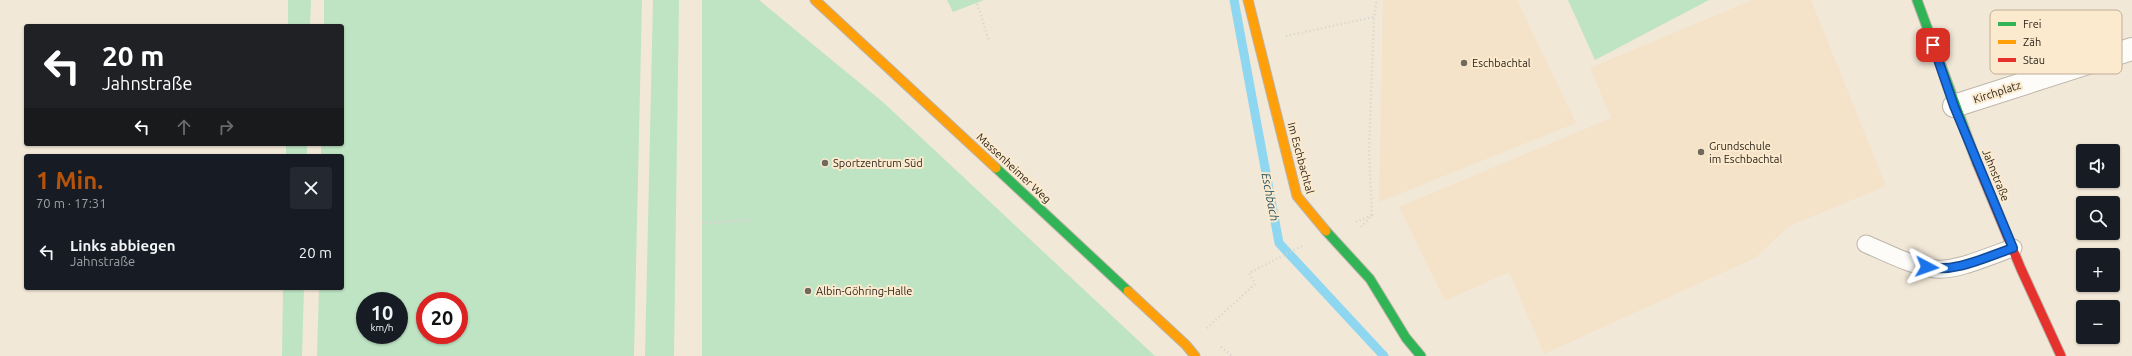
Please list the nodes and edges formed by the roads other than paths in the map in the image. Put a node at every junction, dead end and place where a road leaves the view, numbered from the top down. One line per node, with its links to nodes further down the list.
1 (814, 0): 10 (street, Massenheimer Weg)
2 (1248, 0): 11 (street, Im Eschbachtal)
3 (1917, 0): 7 (street, Jahnstraße)
4 (2132, 49): 5 (street, Kirchplatz)
5 (2122, 52)
6 (2054, 74): 7 (street, Kirchplatz)
7 (1954, 106): 9 (street, Jahnstraße)
8 (1866, 244): 9 (lane)
9 (2013, 248): 12 (street, Jahnstraße)
10 (1195, 356)
11 (1421, 356)
12 (2061, 356)

